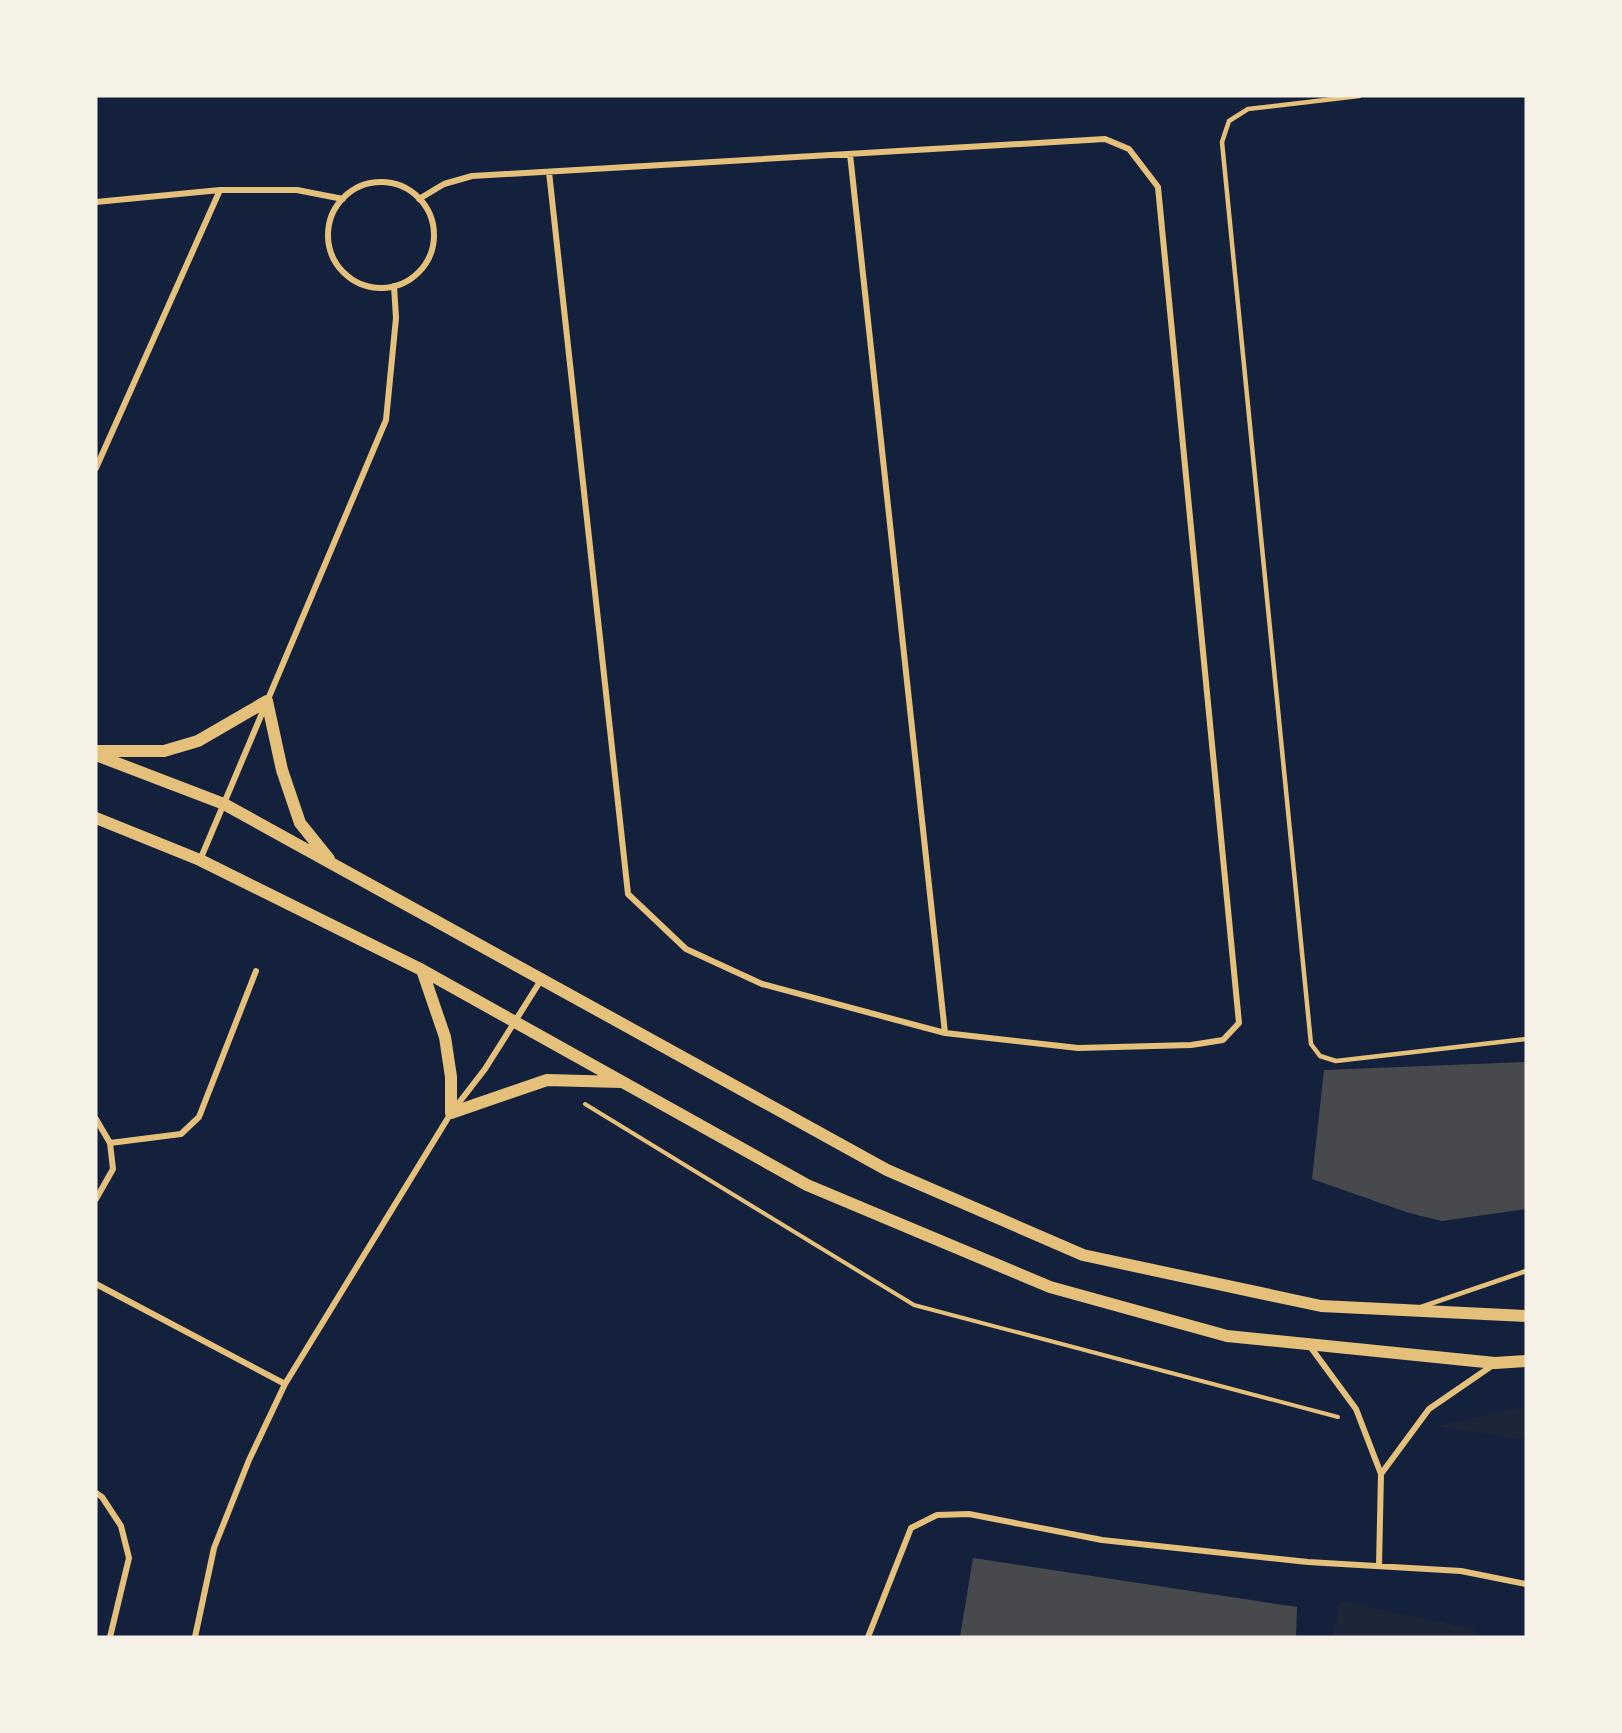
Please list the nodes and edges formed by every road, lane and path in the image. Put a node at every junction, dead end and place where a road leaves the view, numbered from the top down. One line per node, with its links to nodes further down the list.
1 (1359, 96): 21 (lane)
2 (850, 154): 3 (street); 20 (street); 20 (street)
3 (549, 172): 6 (street); 20 (street)
4 (220, 190): 5 (street); 7 (street); 9 (street)
5 (343, 199): 6 (street); 8 (street)
6 (419, 199): 8 (street)
7 (96, 202)
8 (394, 286): 10 (street)
9 (96, 468)
10 (267, 701): 11 (main road); 12 (street); 15 (main road)
11 (96, 753): 12 (main road)
12 (224, 804): 14 (street); 15 (main road)
13 (96, 818): 14 (main road)
14 (200, 860): 16 (main road)
15 (333, 864): 18 (main road)
16 (422, 970): 19 (main road); 24 (main road)
17 (256, 971): 26 (street)
18 (541, 981): 19 (street); 30 (main road)
19 (514, 1022): 23 (main road); 24 (street)
20 (945, 1033)
21 (1526, 1039)
22 (547, 1080): 23 (main road); 24 (main road); 36 (path)
23 (625, 1083): 32 (main road)
24 (451, 1113): 35 (street)
25 (96, 1119): 26 (street)
26 (110, 1143): 27 (street)
27 (96, 1199)
28 (1526, 1271): 30 (lane)
29 (96, 1284): 35 (street)
30 (1410, 1311): 31 (main road)
31 (1526, 1316)
32 (1309, 1344): 34 (main road); 36 (street)
33 (1526, 1361): 34 (main road)
34 (1495, 1363): 37 (street)
35 (285, 1384): 42 (street)
36 (1362, 1424): 37 (street)
37 (1381, 1474): 39 (street)
38 (96, 1494): 41 (street)
39 (1379, 1566): 40 (street); 43 (street)
40 (1526, 1584)
41 (110, 1637)
42 (195, 1637)
43 (868, 1637)

